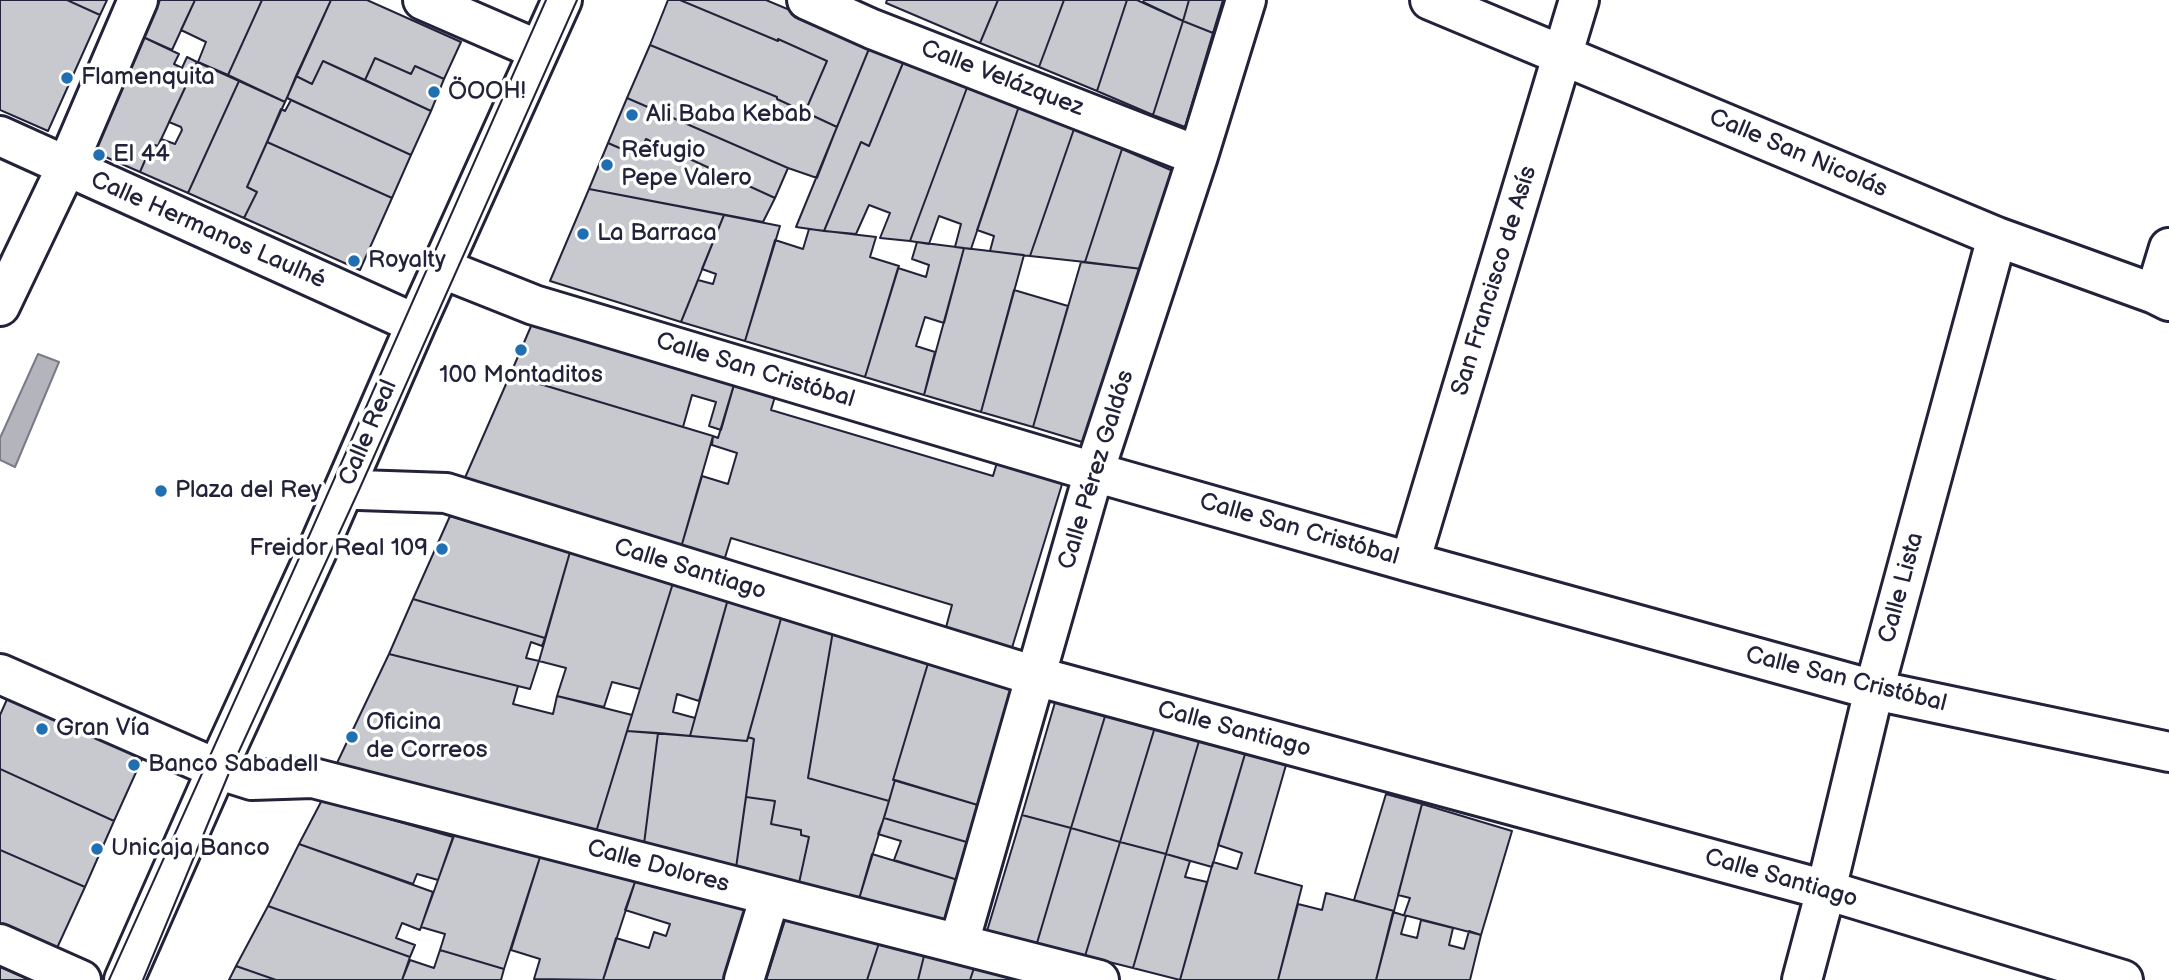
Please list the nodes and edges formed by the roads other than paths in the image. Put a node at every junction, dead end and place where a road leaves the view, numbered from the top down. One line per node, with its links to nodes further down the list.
1 (138, 0): 12 (street)
2 (423, 0): 8 (street)
3 (562, 0): 8 (street, Calle Real)
4 (807, 0): 11 (street, Calle Velázquez)
5 (1246, 0): 11 (street, Calle Pérez Galdós)
6 (1430, 0): 9 (street, Calle San Nicolás)
7 (1579, 0): 9 (street, San Francisco de Asís)
8 (538, 50): 15 (street, Calle Real)
9 (1563, 56): 13 (street, Calle San Nicolás); 21 (street, San Francisco de Asís)
10 (0, 136): 12 (street, Calle Hermanos Laulhé)
11 (1198, 156): 19 (street, Calle Pérez Galdós)
12 (66, 167): 17 (street); 18 (street, Calle Hermanos Laulhé)
13 (1997, 237): 16 (street, Calle San Nicolás); 24 (street, Calle Lista)
14 (2169, 248): 16 (street)
15 (441, 268): 18 (street, Calle Real); 19 (street, Calle San Cristóbal)
16 (2162, 297)
17 (0, 306)
18 (416, 324): 20 (street, Calle Real)
19 (1094, 472): 21 (street, Calle San Cristóbal); 23 (street, Calle Pérez Galdós)
20 (346, 485): 23 (street, Calle Santiago); 26 (street, Calle Real)
21 (1410, 562): 24 (street, Calle San Cristóbal)
22 (0, 674): 26 (street, Calle Dolores)
23 (1035, 676): 27 (street, Calle Santiago); 29 (street, Calle Pérez Galdós)
24 (1874, 690): 25 (street, Calle San Cristóbal); 27 (street, Calle Lista)
25 (2169, 752)
26 (216, 769): 28 (street, Calle Dolores); 32 (street, Calle Real)
27 (1826, 890): 35 (street, Calle Lista); 36 (street, Calle Santiago)
28 (769, 896): 29 (street, Calle Dolores); 33 (street)
29 (959, 943): 34 (street, Calle Dolores)
30 (0, 944): 31 (street)
31 (81, 980)
32 (124, 980)
33 (744, 980)
34 (1099, 980)
35 (1802, 980)
36 (2123, 980)

